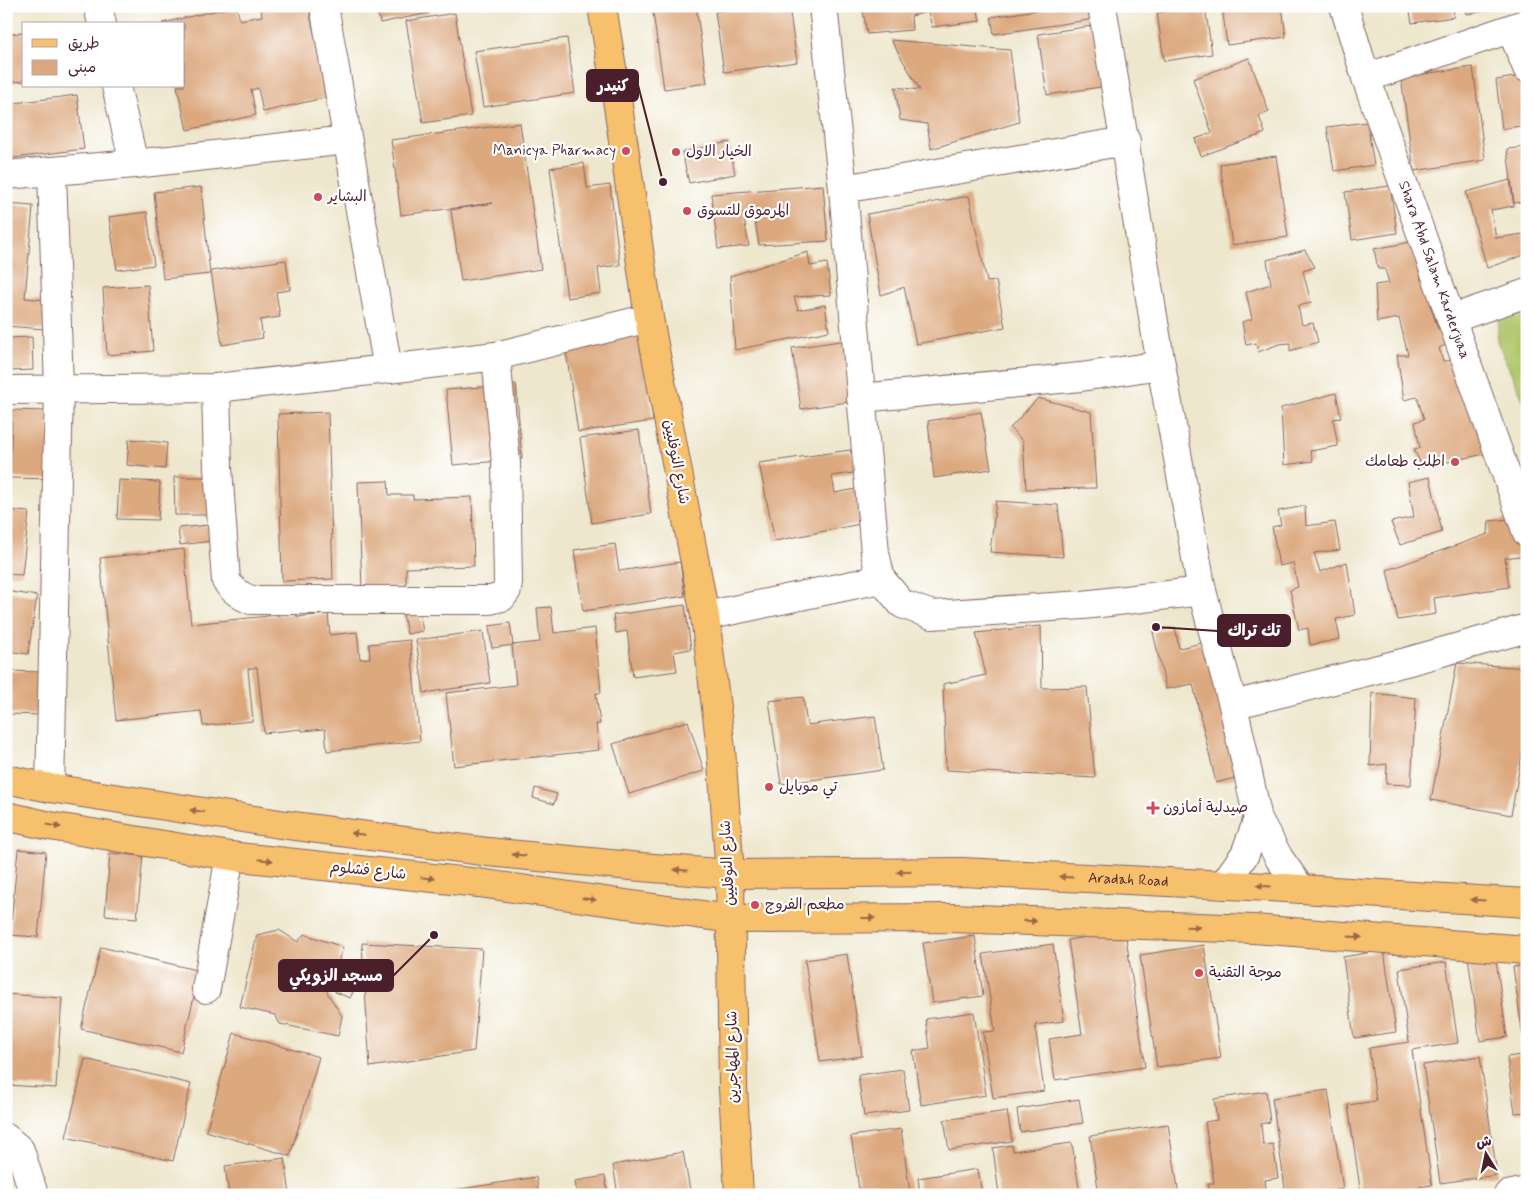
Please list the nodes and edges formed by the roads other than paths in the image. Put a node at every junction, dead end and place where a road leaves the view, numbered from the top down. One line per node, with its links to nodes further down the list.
1 (98, 6): 7 (street)
2 (324, 6): 12 (street)
3 (602, 6): 19 (main road, شارع النوفليين)
4 (822, 6): 17 (street)
5 (1102, 6): 13 (street)
6 (1344, 6): 10 (street, Shara Abd Salam Karderjuaa)
7 (102, 22)
8 (1519, 26): 9 (street); 10 (street)
9 (1527, 68)
10 (1366, 78): 20 (street, Shara Abd Salam Karderjuaa)
11 (116, 88): 14 (street)
12 (347, 140): 14 (street); 23 (street)
13 (1126, 141): 17 (street); 22 (street)
14 (134, 164): 15 (street)
15 (52, 172): 16 (street); 25 (street)
16 (6, 175)
17 (842, 190): 27 (street)
18 (1527, 293): 20 (street)
19 (649, 318): 21 (street); 31 (main road, شارع النوفليين)
20 (1450, 319): 28 (street, Shara Abd Salam Karderjuaa)
21 (496, 356): 23 (street); 24 (street)
22 (1161, 365): 27 (street); 30 (street)
23 (388, 370): 24 (street)
24 (216, 388): 25 (street)
25 (59, 389): 26 (street); 35 (street)
26 (6, 390)
27 (861, 398): 29 (street)
28 (1527, 533)
29 (881, 579): 30 (street); 31 (street)
30 (1202, 592): 33 (street)
31 (705, 616): 40 (main road, شارع النوفليين)
32 (1527, 628): 33 (street)
33 (1233, 705): 37 (street)
34 (6, 779): 35 (main road)
35 (50, 788): 38 (main road, one-way to 35)
36 (6, 816): 39 (main road, شارع فشلوم, one-way to 39)
37 (1258, 820): 42 (street); 43 (street)
38 (488, 852): 40 (main road, one-way to 38); 41 (main road)
39 (230, 856): 41 (main road, شارع فشلوم, one-way to 41); 47 (street)
40 (730, 874): 42 (main road, Aradah Road, one-way to 40); 45 (main road, شارع النوفليين)
41 (479, 883): 45 (main road, شارع فشلوم, one-way to 45)
42 (1223, 884): 43 (main road, Aradah Road, one-way to 42)
43 (1301, 889): 44 (main road, Aradah Road, one-way to 43)
44 (1527, 904)
45 (732, 919): 46 (main road, one-way to 46); 51 (main road, شارع المهاجرين)
46 (1527, 950)
47 (206, 989)
48 (6, 1138): 50 (street)
49 (1527, 1191): 52 (street)
50 (34, 1195)
51 (739, 1195)
52 (1508, 1195)

